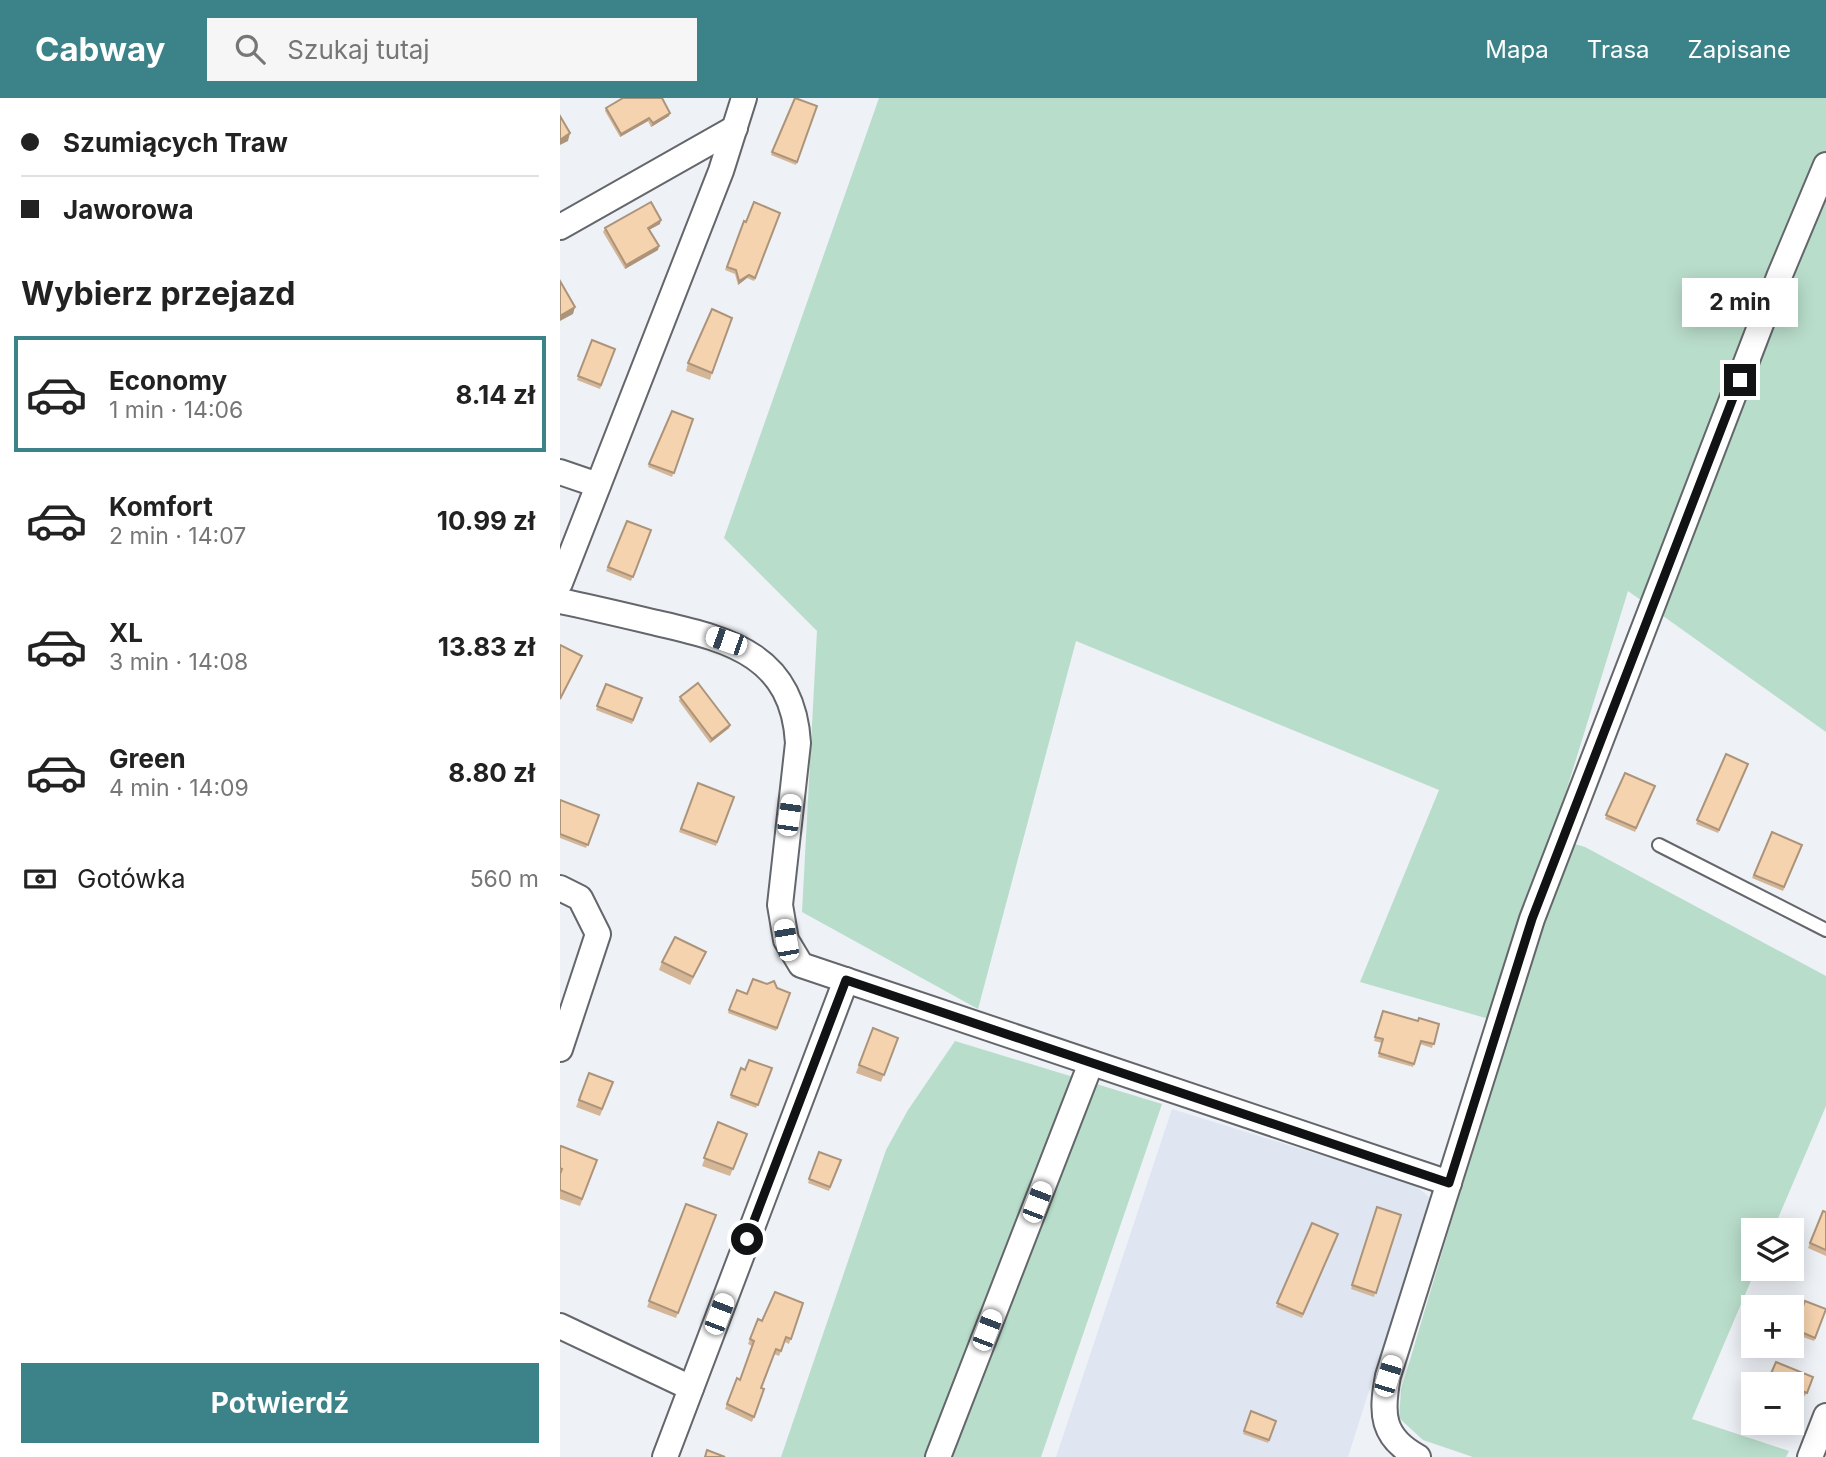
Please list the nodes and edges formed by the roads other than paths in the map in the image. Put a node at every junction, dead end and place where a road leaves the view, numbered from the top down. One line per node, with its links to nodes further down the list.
1 (744, 98): 2 (street)
2 (735, 128): 4 (street); 6 (street)
3 (1826, 165): 15 (street)
4 (560, 227)
5 (560, 472): 6 (street)
6 (598, 485): 7 (street)
7 (560, 583)
8 (560, 600): 12 (street)
9 (1658, 845): 11 (lane)
10 (560, 888): 13 (street)
11 (1826, 930)
12 (846, 980): 14 (street); 17 (street)
13 (560, 1049)
14 (1090, 1063): 15 (street); 20 (street)
15 (1449, 1183): 21 (street)
16 (560, 1326): 17 (street)
17 (691, 1388): 19 (street)
18 (1826, 1416): 22 (street)
19 (665, 1457)
20 (938, 1457)
21 (1418, 1457)
22 (1810, 1457)

